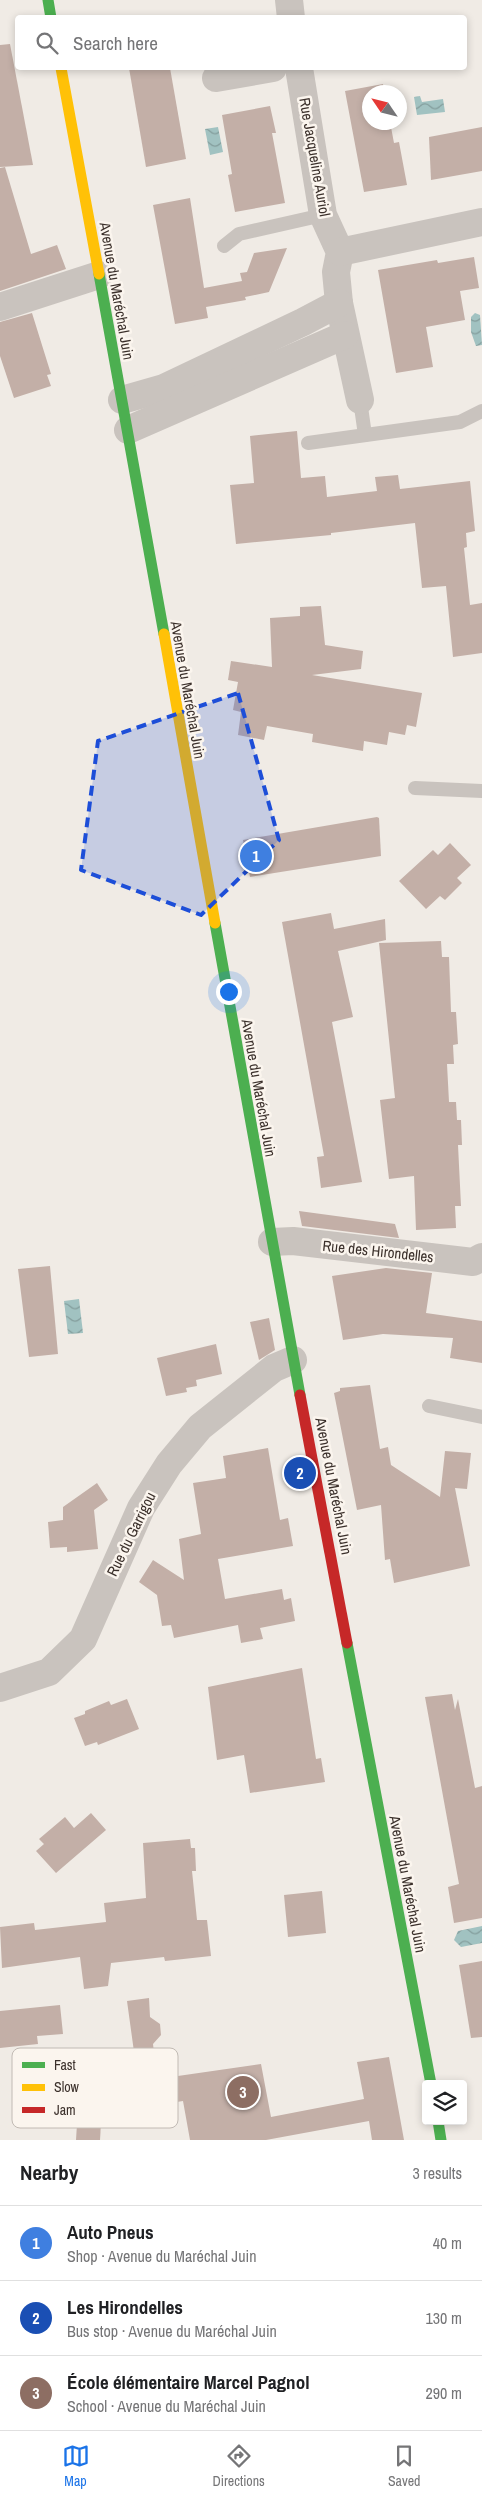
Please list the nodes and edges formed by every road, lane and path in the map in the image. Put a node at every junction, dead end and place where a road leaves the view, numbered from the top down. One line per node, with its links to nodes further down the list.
1 (48, 0): 3 (main road)
2 (288, 0): 4 (street)
3 (50, 15)
4 (290, 15)
5 (60, 70): 13 (main road, Avenue du Maréchal Juin)
6 (262, 70): 8 (street)
7 (299, 70): 9 (street, Rue Jacqueline Auriol)
8 (216, 78)
9 (323, 216): 11 (lane); 12 (street, Rue Jacqueline Auriol)
10 (482, 222): 12 (street)
11 (224, 246)
12 (340, 252): 14 (street)
13 (99, 275): 15 (street); 17 (main road, Avenue du Maréchal Juin)
14 (339, 303): 16 (street); 17 (street)
15 (0, 307)
16 (345, 335): 18 (street); 20 (street)
17 (122, 400): 20 (main road, Avenue du Maréchal Juin)
18 (360, 400): 21 (lane)
19 (482, 411): 21 (lane)
20 (128, 430): 25 (main road, Avenue du Maréchal Juin)
21 (365, 435): 22 (lane)
22 (308, 443)
23 (415, 788): 24 (lane)
24 (482, 791)
25 (272, 1242): 26 (street, Rue des Hirondelles); 27 (main road, Avenue du Maréchal Juin)
26 (482, 1257)
27 (293, 1360): 30 (street, Rue du Garrigou); 31 (main road, Avenue du Maréchal Juin)
28 (429, 1406): 29 (lane)
29 (482, 1417)
30 (0, 1688)
31 (430, 2080)
32 (439, 2125): 33 (main road)
33 (441, 2140)

